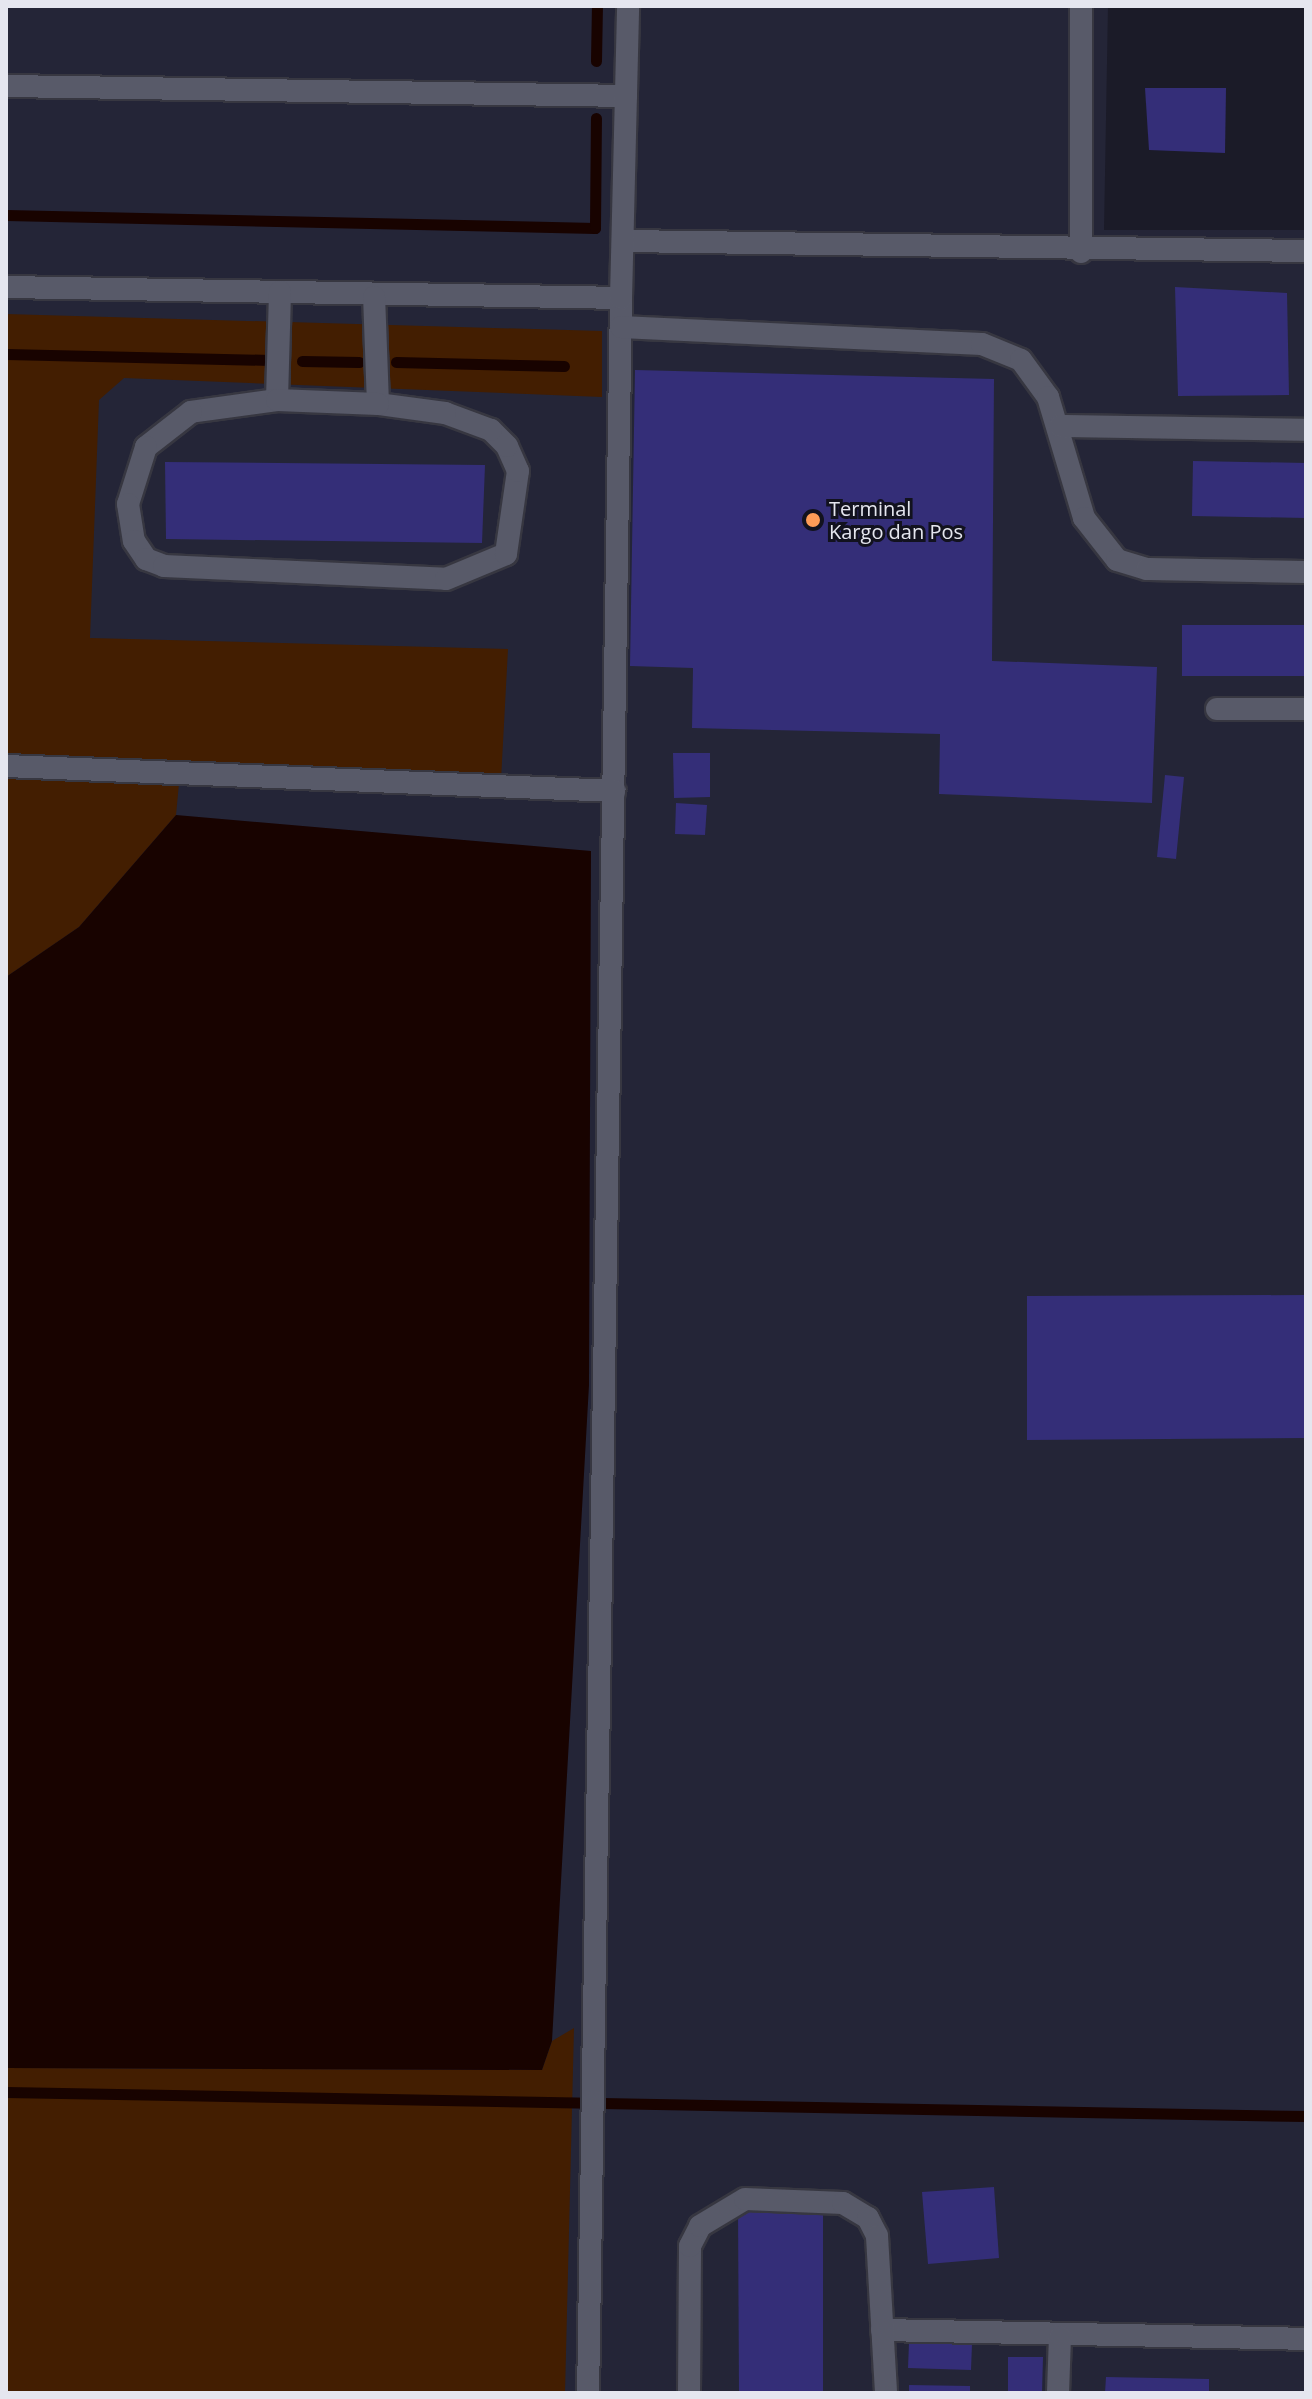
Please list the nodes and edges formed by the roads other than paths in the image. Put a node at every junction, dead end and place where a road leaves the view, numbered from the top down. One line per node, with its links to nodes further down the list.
1 (628, 6): 4 (lane)
2 (1081, 6): 7 (lane)
3 (6, 86): 4 (lane)
4 (626, 96): 5 (lane)
5 (624, 241): 7 (lane); 11 (lane)
6 (1306, 251): 7 (lane)
7 (1081, 252)
8 (6, 287): 9 (lane)
9 (280, 292): 10 (lane); 13 (lane)
10 (374, 297): 11 (lane); 14 (lane)
11 (621, 298): 12 (lane)
12 (621, 327): 15 (lane); 21 (lane)
13 (277, 400): 14 (lane); 14 (lane)
14 (378, 404)
15 (1060, 426): 16 (lane); 17 (lane)
16 (1306, 430)
17 (1306, 572)
18 (1217, 709): 19 (lane)
19 (1306, 709)
20 (6, 766): 21 (lane)
21 (614, 791): 25 (lane)
22 (882, 2330): 23 (lane); 26 (lane); 27 (lane)
23 (1060, 2337): 24 (lane); 28 (lane)
24 (1306, 2339)
25 (588, 2393)
26 (689, 2393)
27 (886, 2393)
28 (1058, 2393)

